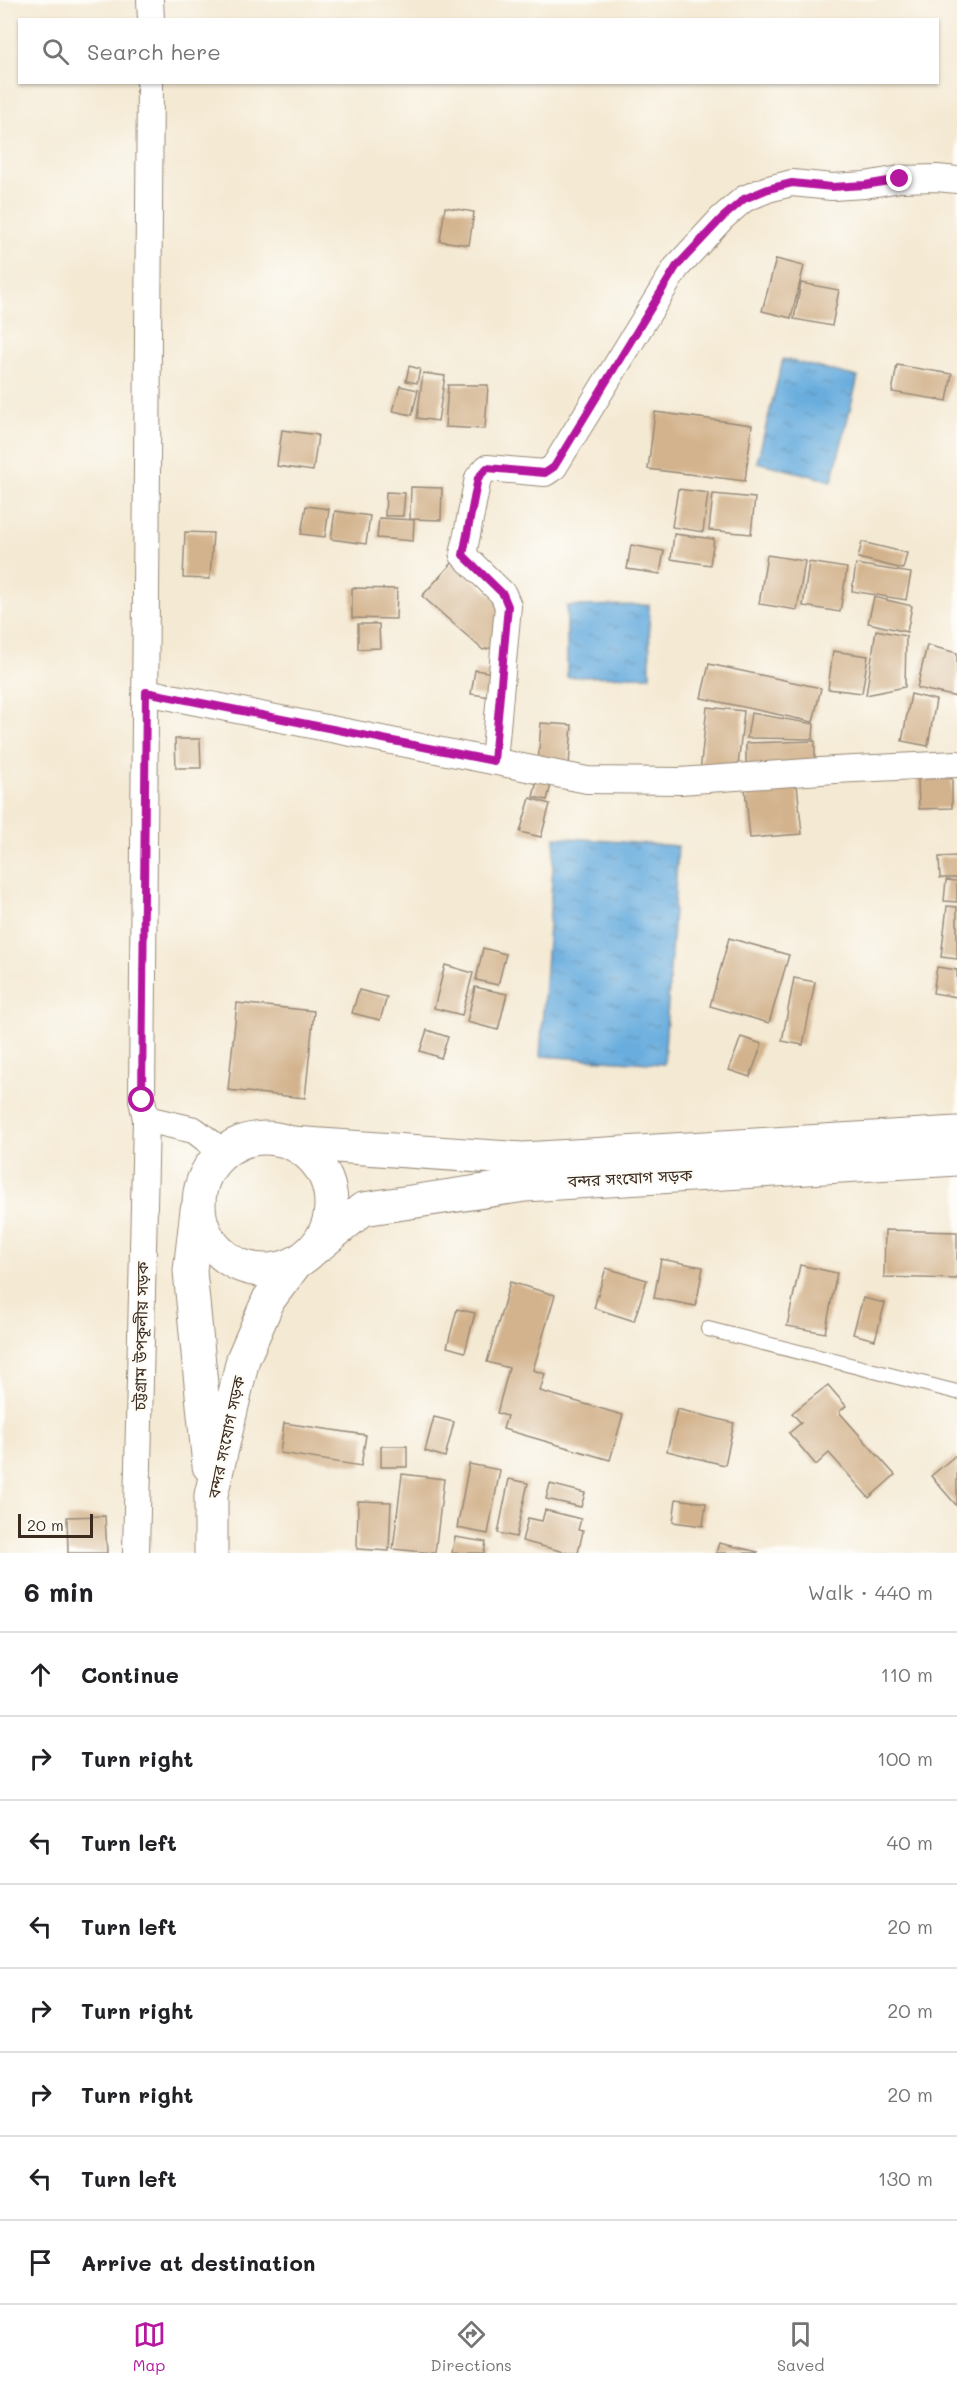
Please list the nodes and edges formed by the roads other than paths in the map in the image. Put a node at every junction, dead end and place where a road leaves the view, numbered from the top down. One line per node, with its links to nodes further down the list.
1 (150, 0): 2 (street)
2 (150, 18)
3 (150, 84): 5 (street, চট্টগ্রাম উপকূলীয় সড়ক)
4 (957, 180): 6 (street)
5 (146, 692): 6 (street); 8 (street, চট্টগ্রাম উপকূলীয় সড়ক)
6 (494, 761): 7 (street)
7 (957, 764)
8 (146, 1119): 11 (street); 18 (street, চট্টগ্রাম উপকূলীয় সড়ক)
9 (957, 1133): 10 (highway, বন্দর সংযোগ সড়ক)
10 (292, 1143): 11 (highway); 14 (highway)
11 (223, 1152): 13 (highway)
12 (957, 1159): 14 (highway, বন্দর সংযোগ সড়ক)
13 (199, 1194): 14 (highway); 17 (highway)
14 (306, 1255): 17 (highway, বন্দর সংযোগ সড়ক)
15 (708, 1329): 16 (lane)
16 (957, 1392)
17 (211, 1495): 19 (highway, বন্দর সংযোগ সড়ক)
18 (136, 1553)
19 (211, 1553)

